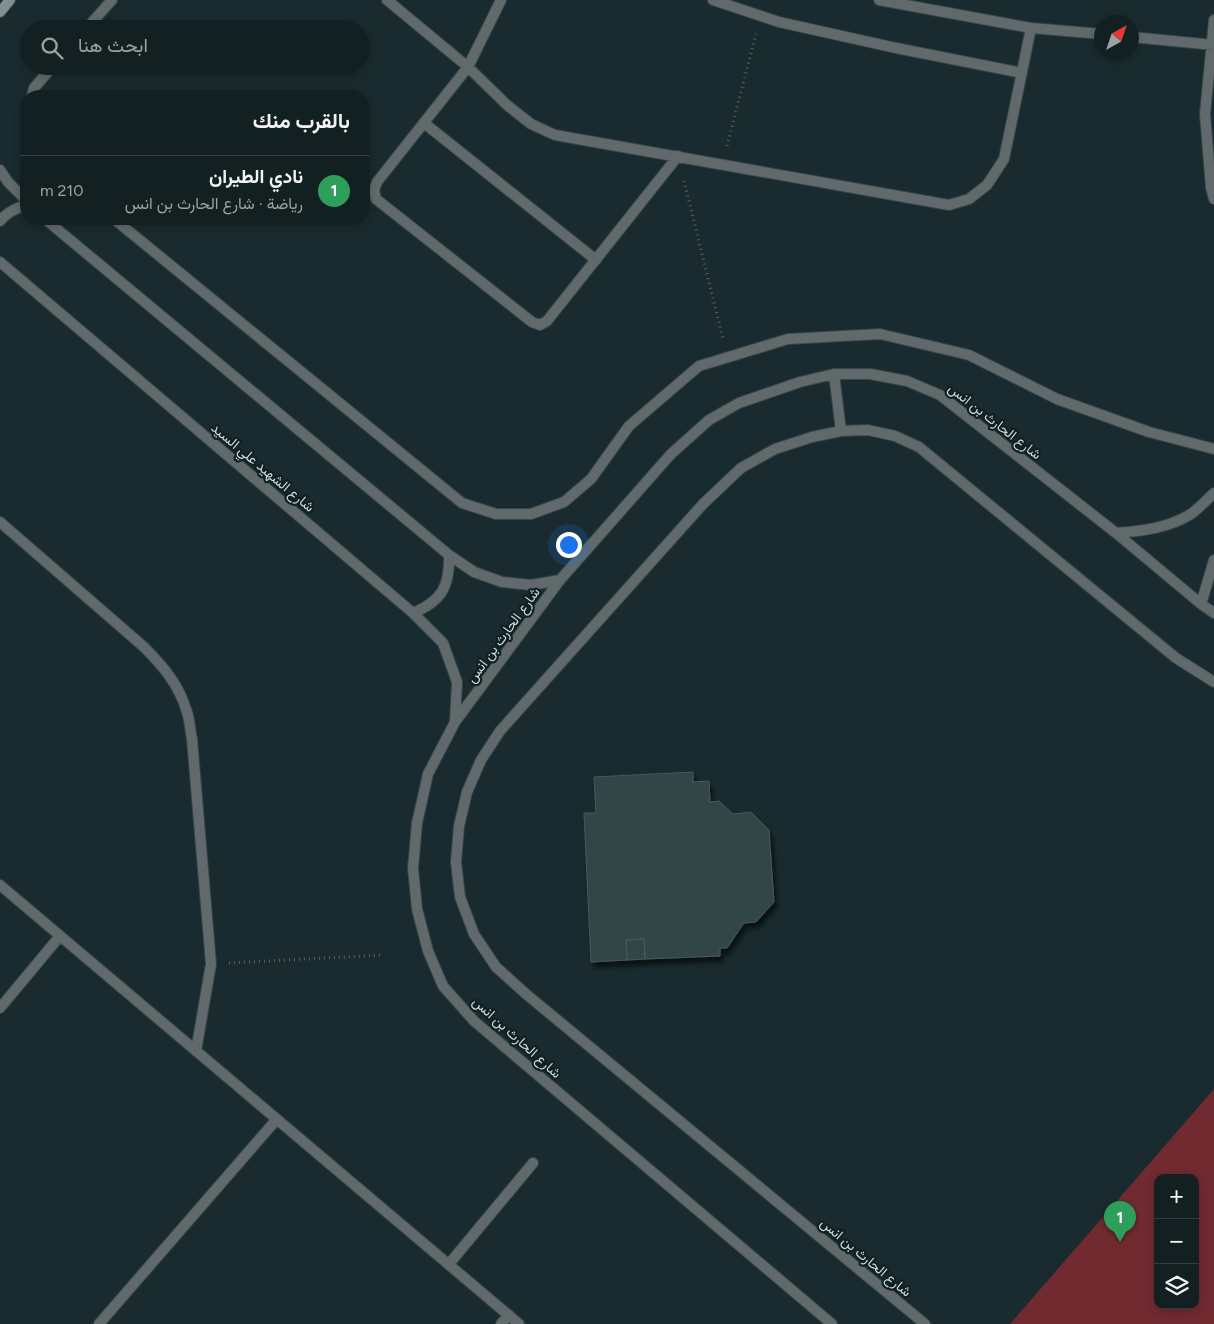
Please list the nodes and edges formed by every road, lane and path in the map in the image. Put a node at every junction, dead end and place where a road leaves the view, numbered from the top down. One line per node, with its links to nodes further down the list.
1 (10, 0): 7 (main road)
2 (112, 0): 9 (street)
3 (387, 0): 15 (street)
4 (501, 0): 15 (street)
5 (713, 0): 8 (street)
6 (879, 0): 11 (street)
7 (0, 12)
8 (760, 16): 16 (street); 21 (path)
9 (94, 20)
10 (1214, 20): 14 (street)
11 (1031, 28): 12 (street); 16 (street)
12 (1094, 33)
13 (1139, 38): 14 (street)
14 (1212, 45): 24 (street)
15 (468, 67): 19 (street); 20 (street)
16 (1022, 73): 21 (street)
17 (45, 75): 18 (street)
18 (34, 90)
19 (424, 123): 29 (street); 29 (street)
20 (678, 156): 21 (street); 29 (street); 31 (path)
21 (723, 165)
22 (0, 170): 23 (street)
23 (20, 194)
24 (1214, 199)
25 (20, 207): 26 (street)
26 (0, 220)
27 (52, 225): 38 (street)
28 (121, 225): 31 (street)
29 (596, 260)
30 (0, 262): 42 (street, شارع الشهيد علي السيد)
31 (728, 357): 34 (street)
32 (834, 374): 33 (street); 37 (street, شارع الحارث بن انس); 40 (street, شارع الحارث بن انس)
33 (841, 431): 44 (street, شارع الحارث بن انس); 56 (street, شارع الحارث بن انس)
34 (1214, 449)
35 (1214, 493): 37 (street)
36 (0, 522): 49 (street)
37 (1116, 533): 41 (street, شارع الحارث بن انس)
38 (450, 555): 40 (street); 42 (street)
39 (1214, 560): 41 (street)
40 (560, 580): 45 (street, شارع الحارث بن انس)
41 (1201, 604): 43 (street, شارع الحارث بن انس)
42 (413, 613): 45 (street, شارع الشهيد علي السيد)
43 (1214, 614)
44 (1214, 682)
45 (455, 722): 60 (street, شارع الحارث بن انس)
46 (0, 885): 47 (street)
47 (60, 936): 50 (street); 51 (street)
48 (383, 955): 49 (path)
49 (211, 964): 51 (street)
50 (0, 1008)
51 (196, 1051): 52 (street)
52 (277, 1119): 54 (street); 57 (street)
53 (533, 1163): 54 (street)
54 (449, 1264): 55 (street)
55 (509, 1315): 58 (street); 59 (street)
56 (922, 1323)
57 (99, 1324)
58 (501, 1324)
59 (519, 1324)
60 (832, 1324)

